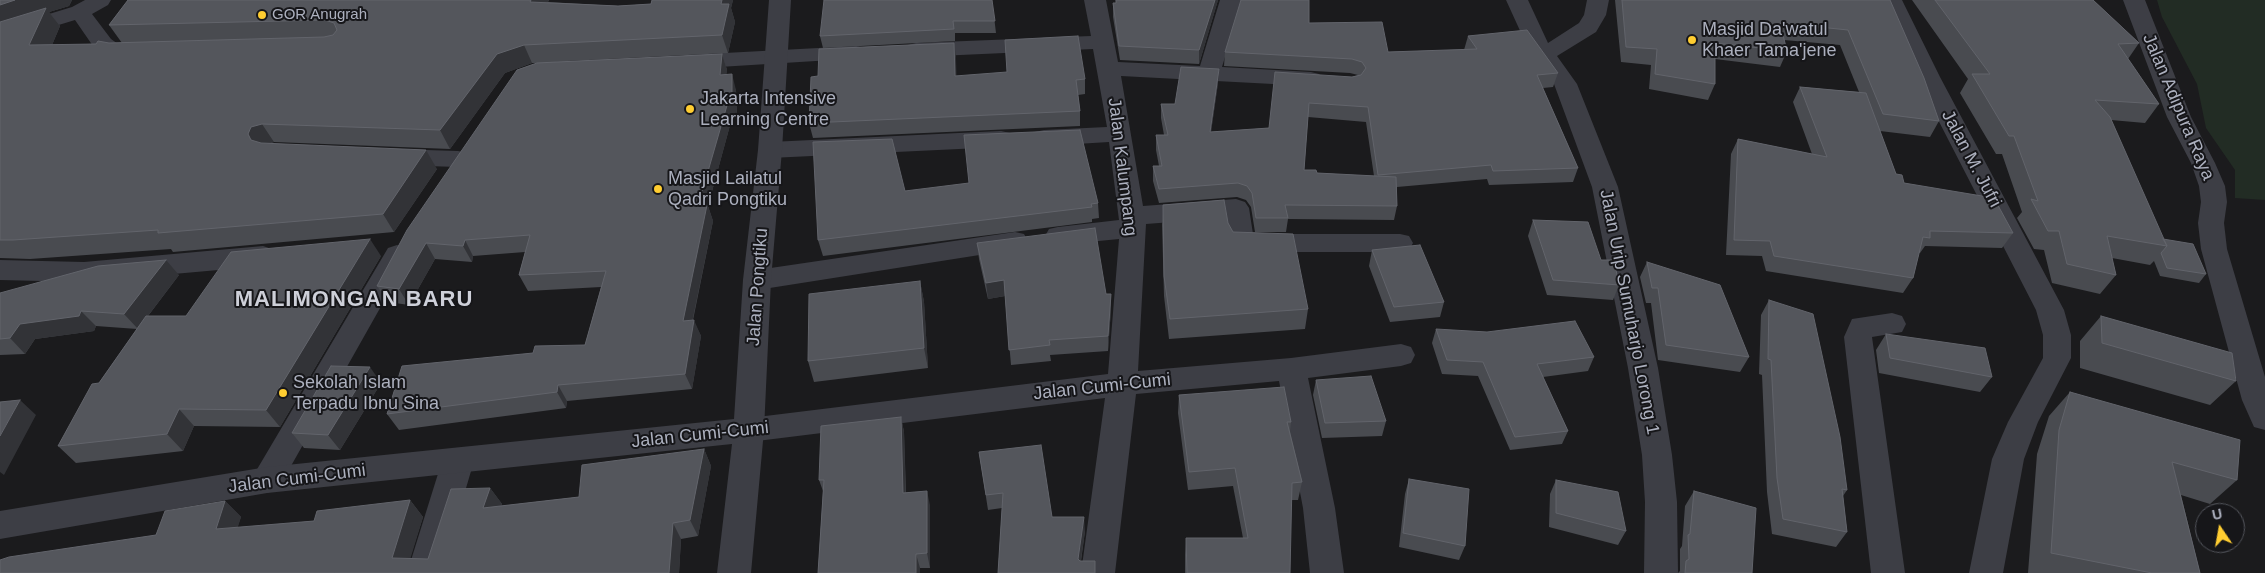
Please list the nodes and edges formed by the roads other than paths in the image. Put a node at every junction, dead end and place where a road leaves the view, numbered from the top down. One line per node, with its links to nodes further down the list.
1 (100, 0): 9 (street)
2 (780, 0): 14 (street, Jalan Pongtiku)
3 (1095, 0): 11 (street, Jalan Kalumpang)
4 (1231, 0): 17 (street)
5 (1517, 0): 13 (street, Jalan Urip Sumuharjo Lorong 1)
6 (1598, 0): 13 (street)
7 (1891, 0): 44 (street, Jalan M. Jufri)
8 (2134, 0): 33 (street, Jalan Adipura Raya)
9 (80, 12): 10 (street); 12 (street)
10 (0, 36)
11 (1102, 42): 14 (street); 16 (street, Jalan Kalumpang)
12 (154, 53)
13 (1544, 54): 42 (street, Jalan Urip Sumuharjo Lorong 1)
14 (777, 57): 15 (street); 20 (street, Jalan Pongtiku)
15 (669, 63)
16 (1108, 68): 17 (street); 19 (street, Jalan Kalumpang)
17 (1209, 73): 18 (street)
18 (1332, 80)
19 (1120, 134): 20 (street); 23 (street, Jalan Kalumpang)
20 (770, 150): 28 (street, Jalan Pongtiku)
21 (373, 156): 22 (street)
22 (443, 182)
23 (1132, 222): 24 (street); 28 (street); 32 (street, Jalan Kalumpang)
24 (1400, 243)
25 (374, 246): 36 (street)
26 (287, 254): 27 (street)
27 (0, 270)
28 (757, 280): 34 (street, Jalan Pongtiku)
29 (1892, 324): 43 (street)
30 (1401, 355): 31 (street, Jalan Cumi-Cumi)
31 (1290, 369): 32 (street, Jalan Cumi-Cumi); 41 (street)
32 (1122, 384): 34 (street, Jalan Cumi-Cumi); 40 (street, Jalan Kalumpang)
33 (2265, 418)
34 (749, 430): 35 (street, Jalan Cumi-Cumi); 39 (street, Jalan Pongtiku)
35 (458, 461): 36 (street, Jalan Cumi-Cumi); 38 (street)
36 (267, 480): 37 (street, Jalan Cumi-Cumi)
37 (0, 525)
38 (424, 573)
39 (734, 573)
40 (1098, 573)
41 (1326, 573)
42 (1660, 573)
43 (1888, 573)
44 (1986, 573)

